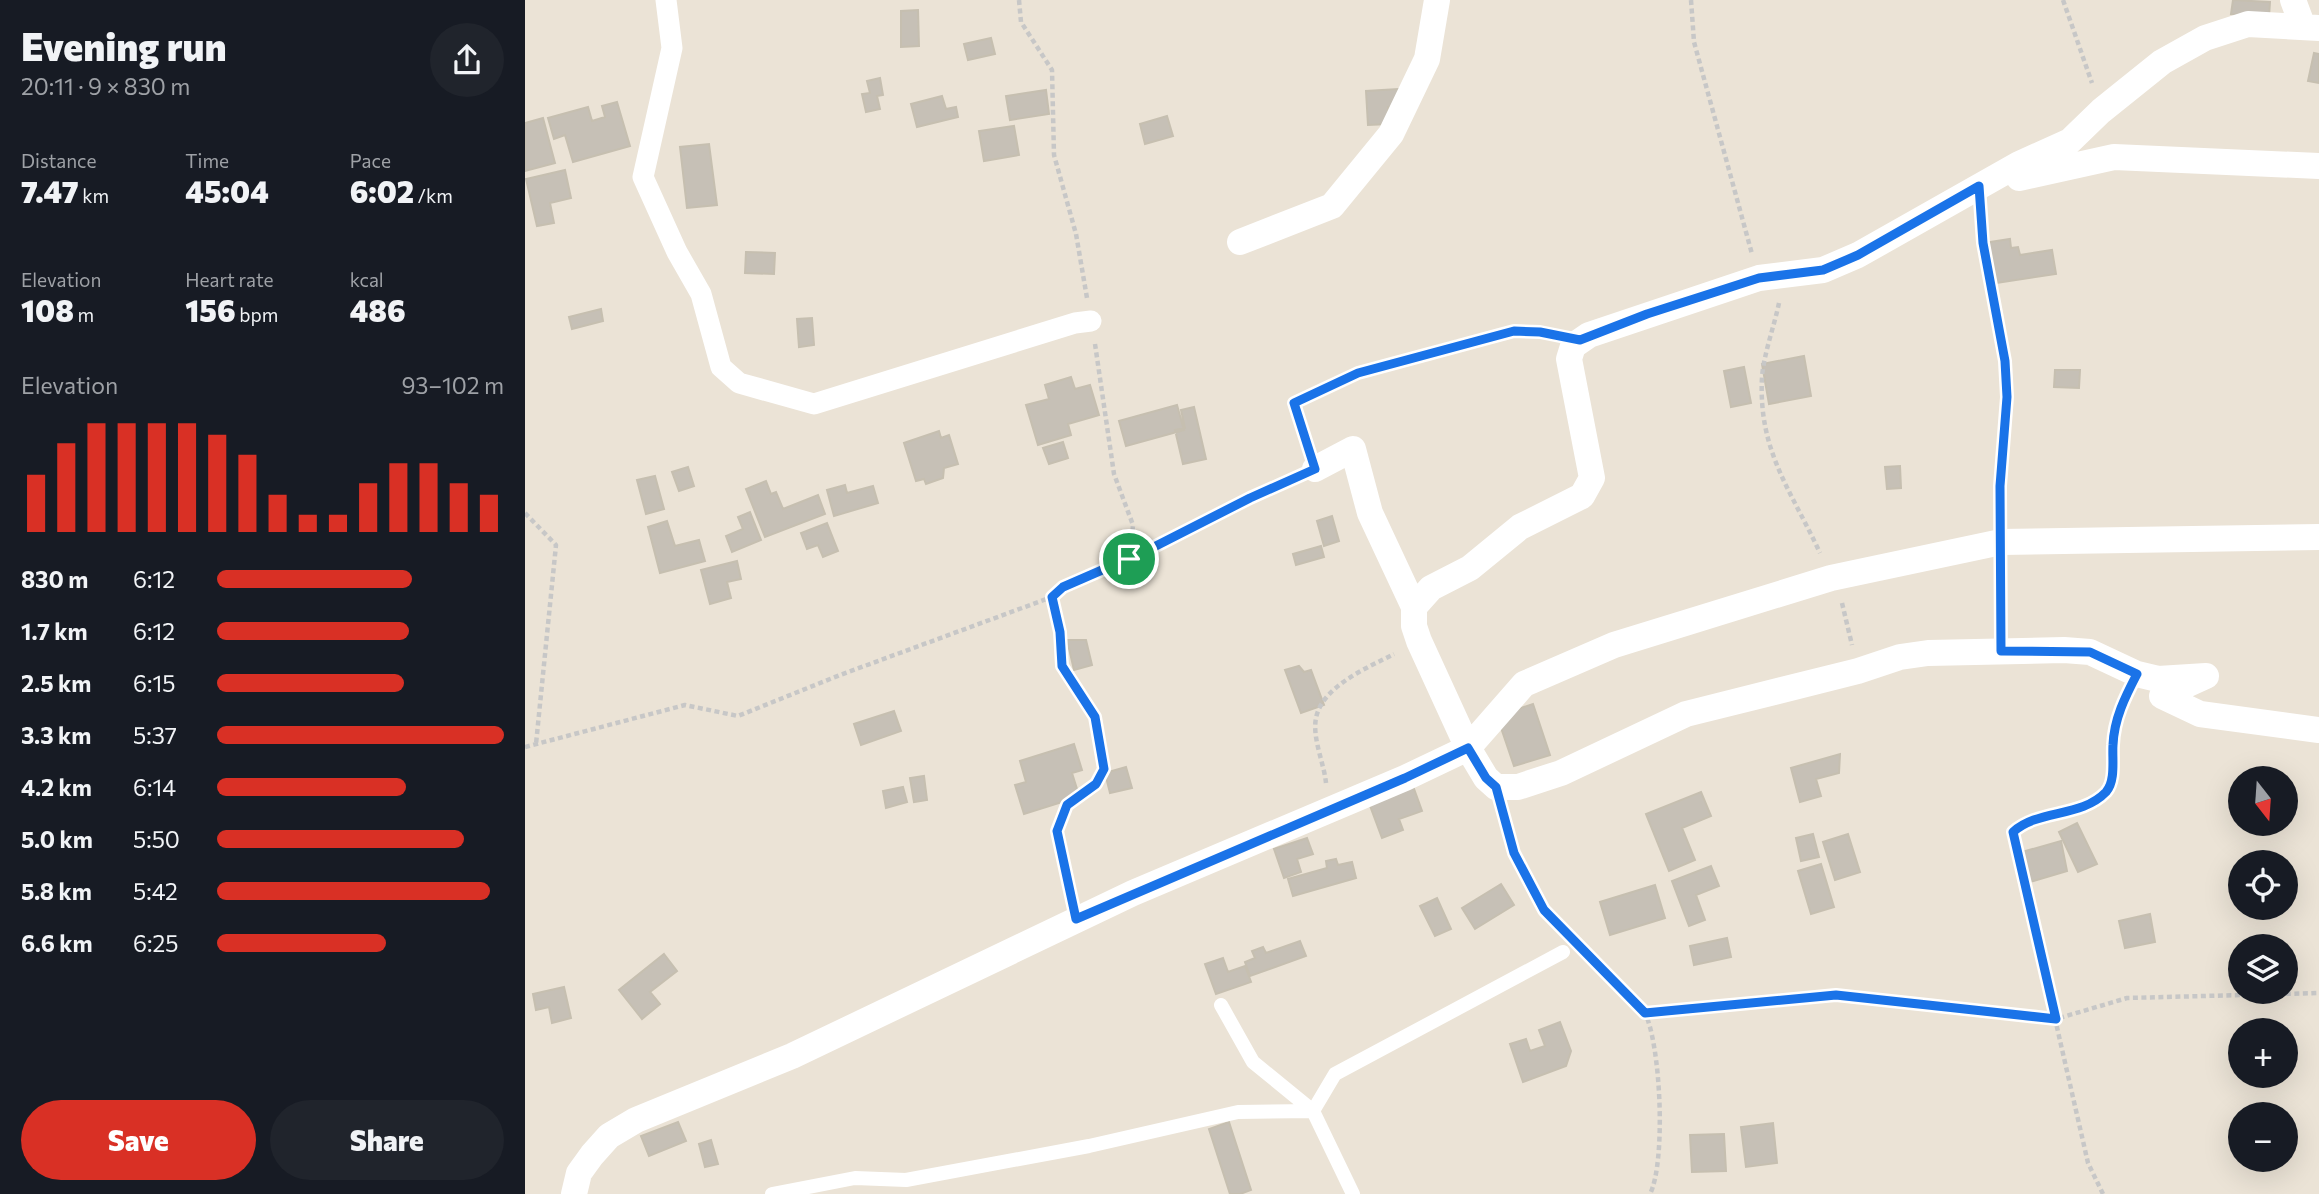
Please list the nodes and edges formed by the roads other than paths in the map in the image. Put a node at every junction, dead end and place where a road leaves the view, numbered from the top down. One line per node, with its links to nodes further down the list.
1 (666, 0): 8 (street)
2 (1437, 0): 7 (street)
3 (2293, 0): 4 (street)
4 (2311, 27): 6 (street)
5 (2319, 166): 6 (street)
6 (1979, 186): 11 (street)
7 (1240, 242)
8 (1091, 321)
9 (1315, 469): 11 (street)
10 (2319, 537): 13 (street)
11 (1415, 607): 13 (street)
12 (2319, 730): 13 (street)
13 (1468, 748): 17 (street)
14 (1563, 952): 16 (lane)
15 (1221, 1005): 16 (lane)
16 (1313, 1111): 18 (lane); 19 (lane)
17 (575, 1194)
18 (772, 1194)
19 (1353, 1194)

